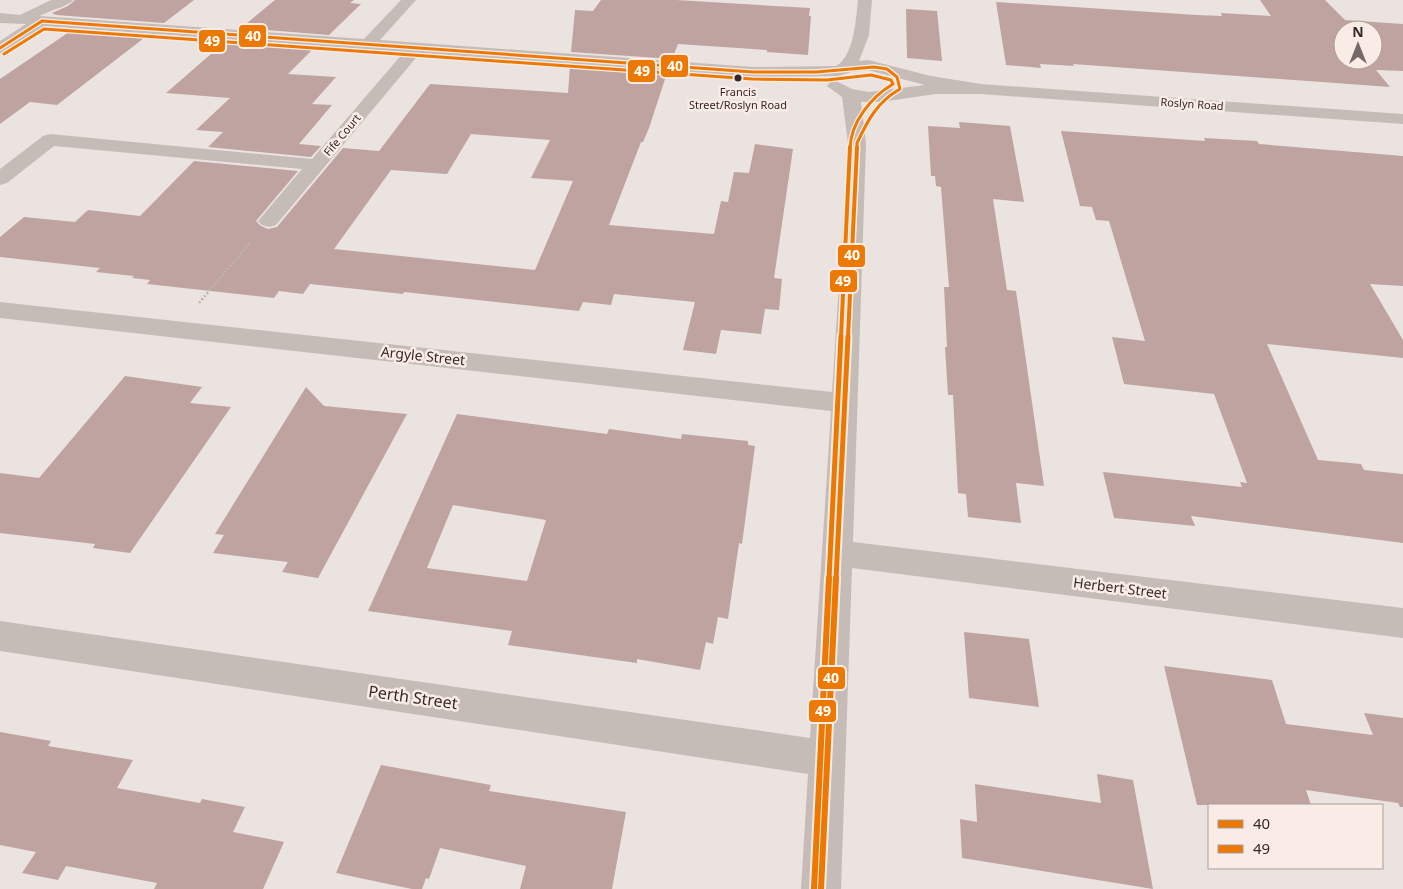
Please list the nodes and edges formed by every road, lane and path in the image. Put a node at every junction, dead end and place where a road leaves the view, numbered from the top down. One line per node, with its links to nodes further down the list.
1 (66, 0): 5 (street)
2 (409, 0): 8 (street)
3 (865, 0): 7 (street)
4 (0, 18): 5 (street, Roslyn Road)
5 (23, 19): 6 (street, Roslyn Road)
6 (42, 21): 8 (street, Roslyn Road); 9 (street)
7 (864, 30): 11 (street); 12 (street)
8 (367, 45): 10 (street, Roslyn Road)
9 (0, 48)
10 (416, 48): 12 (street, Roslyn Road); 17 (street, Fife Court)
11 (891, 72): 12 (street, Roslyn Road); 13 (street, Roslyn Road); 14 (street)
12 (843, 80): 14 (street, Roslyn Road); 16 (street)
13 (980, 89): 14 (street, Roslyn Road); 15 (street, Roslyn Road)
14 (890, 95): 16 (street)
15 (1403, 118)
16 (857, 143): 22 (street)
17 (317, 165): 18 (street); 19 (street, Fife Court)
18 (0, 179)
19 (269, 221): 20 (path)
20 (197, 305)
21 (0, 310): 22 (street, Argyle Street)
22 (845, 402): 23 (street)
23 (838, 552): 24 (street, Herbert Street); 26 (street)
24 (1403, 623)
25 (0, 636): 26 (street, Perth Street)
26 (826, 758): 27 (street)
27 (821, 889)

